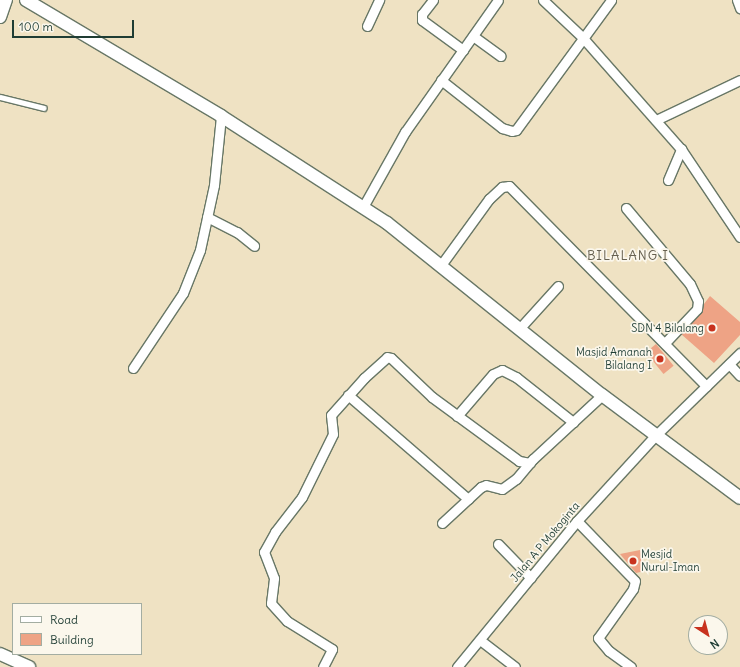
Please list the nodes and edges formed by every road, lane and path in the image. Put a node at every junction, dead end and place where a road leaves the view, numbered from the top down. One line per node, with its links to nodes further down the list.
1 (6, 0): 10 (street)
2 (26, 0): 20 (street)
3 (379, 0): 11 (street)
4 (433, 0): 14 (street)
5 (498, 0): 12 (street)
6 (543, 0): 13 (street)
7 (611, 0): 13 (street)
8 (737, 0): 9 (street)
9 (740, 8)
10 (0, 17)
11 (366, 26)
12 (473, 36): 14 (street); 15 (street)
13 (583, 38): 16 (street); 21 (street)
14 (463, 50): 16 (street)
15 (502, 56)
16 (441, 80): 24 (street)
17 (740, 80): 21 (street)
18 (0, 97): 19 (lane)
19 (44, 108)
20 (221, 116): 24 (street); 26 (street)
21 (656, 120): 22 (street)
22 (681, 149): 23 (street); 27 (street)
23 (668, 180)
24 (363, 207): 29 (street)
25 (626, 208): 32 (street)
26 (207, 217): 28 (street); 35 (street)
27 (740, 237)
28 (254, 246)
29 (441, 265): 31 (street); 32 (street)
30 (558, 286): 31 (street)
31 (519, 329): 39 (street)
32 (665, 343): 37 (street)
33 (740, 353): 34 (street, Jalan A P Mokoginta)
34 (729, 364): 36 (street); 37 (street, Jalan A P Mokoginta)
35 (133, 368)
36 (740, 376)
37 (706, 386): 42 (street, Jalan A P Mokoginta)
38 (348, 395): 40 (street); 45 (street); 53 (street)
39 (602, 395): 41 (street); 42 (street)
40 (457, 416): 41 (street); 43 (street)
41 (573, 422): 43 (street)
42 (655, 436): 44 (street); 46 (street, Jalan A P Mokoginta)
43 (530, 463): 45 (street)
44 (740, 498)
45 (468, 499): 47 (street)
46 (577, 521): 49 (street, Jalan A P Mokoginta); 56 (street)
47 (442, 523)
48 (498, 544): 49 (street)
49 (531, 578): 50 (street, Jalan A P Mokoginta)
50 (480, 640): 54 (street, Jalan A P Mokoginta); 55 (street)
51 (0, 654): 52 (street)
52 (29, 667)
53 (323, 667)
54 (457, 667)
55 (515, 667)
56 (631, 667)

